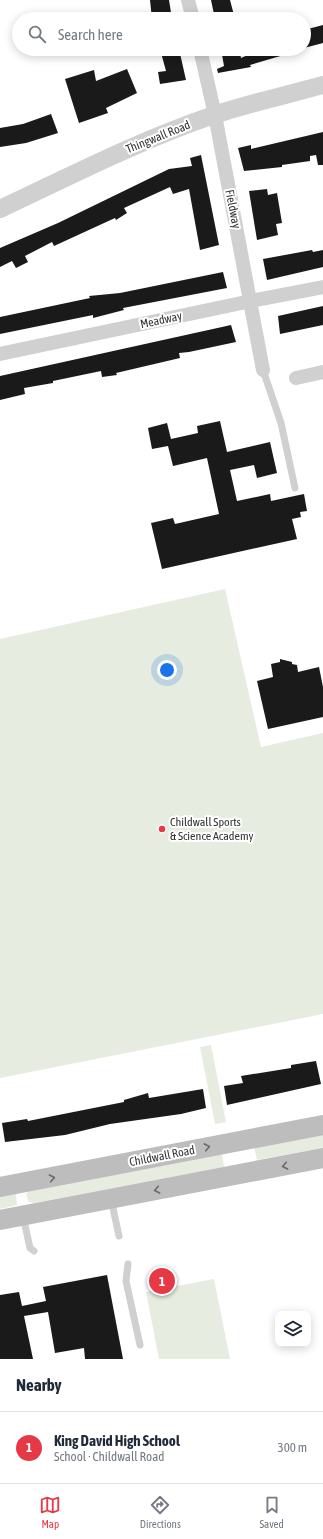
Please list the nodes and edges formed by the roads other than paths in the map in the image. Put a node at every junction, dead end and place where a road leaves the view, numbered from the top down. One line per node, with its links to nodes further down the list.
1 (188, 0): 2 (street)
2 (191, 12)
3 (202, 56): 5 (street, Fieldway)
4 (323, 85): 5 (street, Thingwall Road)
5 (215, 115): 6 (street, Thingwall Road); 8 (street, Fieldway)
6 (0, 209)
7 (323, 287): 8 (street, Meadway)
8 (251, 301): 9 (street, Meadway); 10 (street, Fieldway)
9 (0, 354)
10 (263, 370): 13 (lane)
11 (323, 372): 12 (street)
12 (296, 378)
13 (294, 488)
14 (323, 1125): 15 (main road, Childwall Road)
15 (232, 1142): 17 (main road); 18 (main road, Childwall Road, one-way to 15)
16 (323, 1158): 17 (main road, one-way to 17)
17 (240, 1175): 20 (main road, one-way to 20)
18 (26, 1183): 19 (main road, Childwall Road); 21 (main road)
19 (0, 1188)
20 (111, 1199): 21 (main road); 23 (lane)
21 (23, 1216): 22 (main road); 24 (lane)
22 (0, 1220)
23 (119, 1236)
24 (34, 1251)
25 (128, 1264): 26 (lane)
26 (140, 1345)

